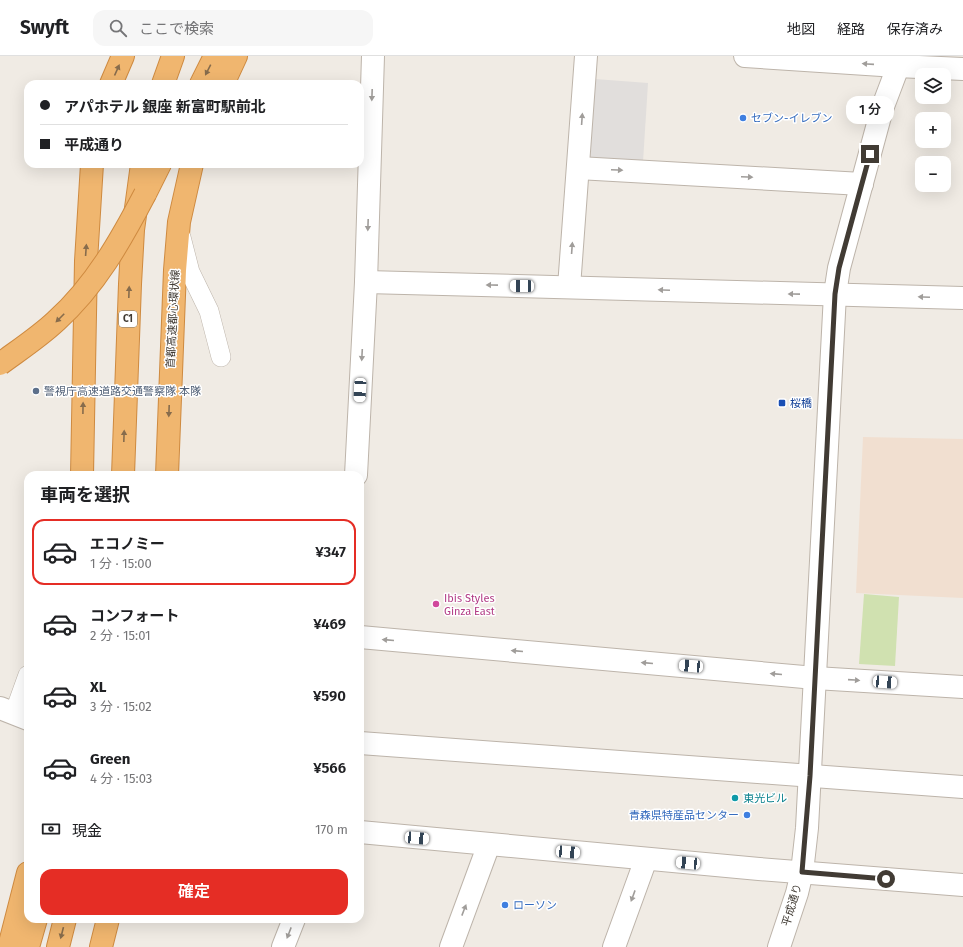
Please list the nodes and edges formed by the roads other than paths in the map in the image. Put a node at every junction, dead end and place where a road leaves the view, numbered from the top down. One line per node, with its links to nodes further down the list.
1 (123, 56): 10 (highway, one-way to 1)
2 (173, 56): 11 (highway)
3 (215, 56): 12 (highway, one-way to 12)
4 (236, 56): 13 (highway)
5 (373, 56): 21 (street, one-way to 21)
6 (586, 56): 18 (street, one-way to 6)
7 (745, 56): 8 (street, one-way to 7)
8 (899, 61): 9 (street); 19 (street, 平成通り)
9 (963, 69)
10 (113, 80)
11 (164, 80)
12 (203, 80)
13 (225, 80)
14 (92, 168): 27 (highway, one-way to 14)
15 (141, 168): 28 (highway, C1, one-way to 15)
16 (158, 168): 26 (highway, one-way to 26, bridge)
17 (191, 168): 20 (highway, 首都高速都心環状線)
18 (578, 168): 19 (street, one-way to 19); 22 (street, one-way to 18)
19 (862, 184): 23 (street, 平成通り)
20 (179, 222): 25 (lane); 29 (highway, 首都高速都心環状線, one-way to 29)
21 (366, 282): 22 (street, one-way to 21); 30 (street, one-way to 30)
22 (569, 287): 23 (street, one-way to 22)
23 (835, 294): 24 (street, one-way to 23); 32 (street, 平成通り)
24 (963, 298)
25 (221, 357)
26 (0, 364)
27 (82, 471)
28 (123, 471)
29 (167, 471)
30 (356, 471)
31 (364, 637): 32 (street, one-way to 31)
32 (815, 678): 34 (street, one-way to 34); 37 (street, 平成通り)
33 (24, 686): 35 (lane)
34 (963, 688)
35 (14, 713)
36 (364, 743): 37 (street)
37 (810, 776): 38 (street); 42 (street, 平成通り)
38 (963, 788)
39 (364, 832): 40 (street)
40 (489, 844): 41 (street); 56 (street, one-way to 40)
41 (646, 859): 42 (street); 57 (street, one-way to 57)
42 (802, 872): 43 (street); 58 (street, 平成通り)
43 (963, 885)
44 (24, 889): 50 (highway)
45 (27, 923): 51 (highway)
46 (35, 923): 52 (highway)
47 (64, 923): 53 (highway, one-way to 53)
48 (107, 923): 54 (highway)
49 (292, 923): 55 (street, one-way to 55)
50 (9, 947)
51 (18, 947)
52 (28, 947)
53 (58, 947)
54 (101, 947)
55 (283, 947)
56 (451, 947)
57 (614, 947)
58 (779, 947)

